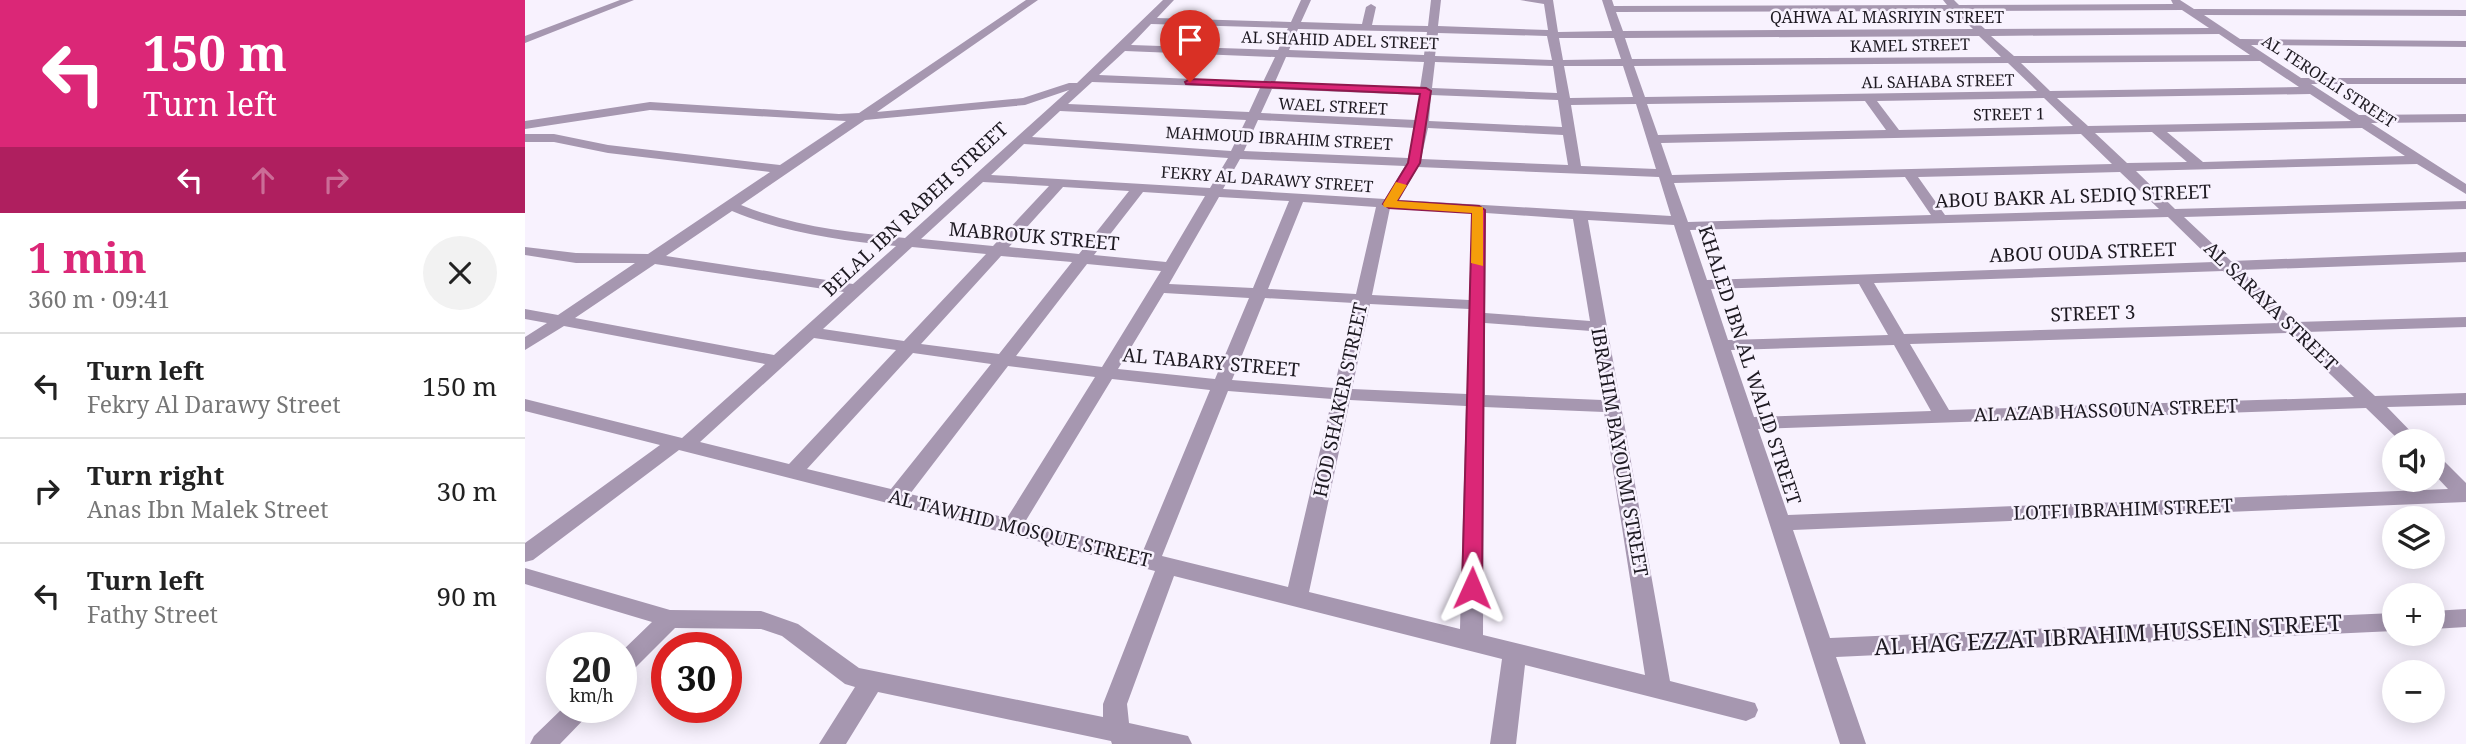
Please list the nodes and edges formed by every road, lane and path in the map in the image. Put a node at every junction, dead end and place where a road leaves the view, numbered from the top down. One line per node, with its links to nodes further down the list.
1 (629, 0): 22 (street)
2 (1033, 0): 43 (street)
3 (1169, 0): 14 (street, BELAL IBN RABEH STREET)
4 (1306, 0): 15 (street)
5 (1436, 0): 17 (street, HOD SHAKER STREET)
6 (1525, 0): 7 (street)
7 (1548, 0): 20 (street)
8 (2174, 0): 12 (street, AL TEROLLI STREET)
9 (1608, 4): 10 (street); 21 (street, KHALED IBN AL WALID STREET)
10 (1952, 4): 12 (street); 19 (street, AL SARAYA STREET)
11 (1371, 7): 16 (street)
12 (2189, 10): 13 (street); 18 (street, AL TEROLLI STREET)
13 (2466, 13)
14 (1149, 21): 15 (street, QAHWA AL MASRIYIN STREET); 25 (street, BELAL IBN RABEH STREET)
15 (1294, 25): 16 (street, QAHWA AL MASRIYIN STREET); 26 (street)
16 (1366, 27): 17 (street, QAHWA AL MASRIYIN STREET)
17 (1433, 30): 20 (street, QAHWA AL MASRIYIN STREET); 28 (street, HOD SHAKER STREET)
18 (2223, 31): 19 (street, QAHWA AL MASRIYIN STREET); 23 (street, AL TEROLLI STREET)
19 (1981, 33): 21 (street, QAHWA AL MASRIYIN STREET); 29 (street, AL SARAYA STREET)
20 (1552, 34): 21 (street, QAHWA AL MASRIYIN STREET); 30 (street)
21 (1619, 34): 31 (street, KHALED IBN AL WALID STREET)
22 (525, 40)
23 (2239, 42): 24 (street); 27 (street, AL TEROLLI STREET)
24 (2466, 44)
25 (1122, 48): 26 (street, AL SHAHID ADEL STREET); 32 (street, BELAL IBN RABEH STREET)
26 (1280, 53): 28 (street, AL SHAHID ADEL STREET); 35 (street)
27 (2264, 58): 29 (street, KAMEL STREET); 33 (street, AL TEROLLI STREET)
28 (1430, 59): 30 (street, AL SHAHID ADEL STREET); 37 (street, HOD SHAKER STREET)
29 (2010, 60): 31 (street, KAMEL STREET); 38 (street, AL SARAYA STREET)
30 (1556, 63): 31 (street, KAMEL STREET); 40 (street)
31 (1629, 63): 41 (street, KHALED IBN AL WALID STREET)
32 (1085, 79): 35 (street, AL SAHABA STREET); 42 (street, BELAL IBN RABEH STREET); 43 (street)
33 (2299, 80): 34 (street); 36 (street, AL TEROLLI STREET)
34 (2466, 81)
35 (1267, 85): 37 (street, AL SAHABA STREET); 45 (street)
36 (2314, 90): 38 (street, AL SAHABA STREET); 46 (street, AL TEROLLI STREET)
37 (1426, 91): 40 (street, AL SAHABA STREET); 48 (street, HOD SHAKER STREET)
38 (2047, 94): 39 (street, AL SAHABA STREET); 50 (street, AL SARAYA STREET)
39 (1868, 97): 41 (street, AL SAHABA STREET); 52 (street)
40 (1562, 99): 41 (street, AL SAHABA STREET); 51 (street)
41 (1641, 101): 55 (street, KHALED IBN AL WALID STREET)
42 (1055, 107): 45 (street, WAEL STREET); 56 (street, BELAL IBN RABEH STREET)
43 (863, 116): 47 (street); 64 (street)
44 (2466, 118): 46 (street, STREET 1)
45 (1253, 119): 48 (street, WAEL STREET); 58 (street)
46 (2362, 122): 49 (street, STREET 1); 59 (street, AL TEROLLI STREET)
47 (525, 125)
48 (1422, 126): 51 (street, WAEL STREET); 60 (street, HOD SHAKER STREET)
49 (2155, 128): 50 (street, STREET 1); 61 (street)
50 (2085, 130): 52 (street, STREET 1); 62 (street, AL SARAYA STREET)
51 (1568, 131): 63 (street)
52 (1895, 134): 55 (street, STREET 1)
53 (525, 138): 54 (street)
54 (554, 138): 57 (street); 64 (street)
55 (1653, 139): 66 (street, KHALED IBN AL WALID STREET)
56 (1018, 140): 58 (street, MAHMOUD IBRAHIM STREET); 67 (street, BELAL IBN RABEH STREET)
57 (525, 148)
58 (1236, 155): 60 (street, MAHMOUD IBRAHIM STREET); 73 (street)
59 (2420, 160): 61 (street, MAHMOUD IBRAHIM STREET); 68 (street, AL TEROLLI STREET)
60 (1414, 163): 63 (street, MAHMOUD IBRAHIM STREET); 75 (street, HOD SHAKER STREET)
61 (2199, 165): 62 (street, MAHMOUD IBRAHIM STREET)
62 (2125, 167): 65 (street, MAHMOUD IBRAHIM STREET); 79 (street, AL SARAYA STREET)
63 (1575, 169): 66 (street, MAHMOUD IBRAHIM STREET)
64 (785, 170): 77 (street)
65 (1909, 173): 66 (street, MAHMOUD IBRAHIM STREET); 81 (street)
66 (1665, 176): 82 (street, KHALED IBN AL WALID STREET)
67 (977, 178): 70 (street, FEKRY AL DARAWY STREET); 83 (street, BELAL IBN RABEH STREET)
68 (2449, 179): 69 (street); 72 (street, AL TEROLLI STREET)
69 (2466, 179)
70 (1059, 184): 71 (street, FEKRY AL DARAWY STREET); 85 (street)
71 (1138, 189): 73 (street, FEKRY AL DARAWY STREET); 88 (street)
72 (2466, 190)
73 (1213, 193): 74 (street, FEKRY AL DARAWY STREET); 90 (street)
74 (1297, 199): 75 (street, FEKRY AL DARAWY STREET); 95 (street)
75 (1387, 204): 78 (street, FEKRY AL DARAWY STREET); 96 (street, HOD SHAKER STREET)
76 (2466, 205): 79 (street, ABOU BAKR AL SEDIQ STREET)
77 (732, 206): 83 (street, MABROUK STREET); 87 (street)
78 (1479, 210): 80 (street, FEKRY AL DARAWY STREET); 97 (street)
79 (2174, 213): 81 (street, ABOU BAKR AL SEDIQ STREET); 89 (street, AL SARAYA STREET)
80 (1580, 215): 82 (street, FEKRY AL DARAWY STREET); 101 (street, IBRAHIM BAYOUMI STREET)
81 (1941, 219): 82 (street, ABOU BAKR AL SEDIQ STREET)
82 (1681, 223): 92 (street, KHALED IBN AL WALID STREET)
83 (906, 244): 85 (street, MABROUK STREET); 94 (street, BELAL IBN RABEH STREET)
84 (525, 251): 87 (street)
85 (996, 252): 88 (street, MABROUK STREET); 107 (street)
86 (2466, 257): 89 (street, ABOU OUDA STREET)
87 (654, 259): 94 (street); 99 (street)
88 (1083, 260): 90 (street, MABROUK STREET); 109 (street)
89 (2229, 265): 91 (street, ABOU OUDA STREET); 102 (street, AL SARAYA STREET)
90 (1171, 267): 93 (street)
91 (1864, 279): 92 (street, ABOU OUDA STREET); 104 (street)
92 (1702, 285): 106 (street, KHALED IBN AL WALID STREET)
93 (1159, 288): 95 (street); 110 (street)
94 (856, 289): 103 (street, BELAL IBN RABEH STREET)
95 (1259, 293): 96 (street); 111 (street)
96 (1363, 299): 97 (street); 112 (street, HOD SHAKER STREET)
97 (1477, 311): 101 (street); 114 (street)
98 (525, 314): 99 (street)
99 (563, 321): 105 (street); 108 (street)
100 (2466, 322): 102 (street, STREET 3)
101 (1599, 327): 117 (street, IBRAHIM BAYOUMI STREET)
102 (2293, 328): 104 (street, STREET 3); 115 (street, AL SARAYA STREET)
103 (810, 332): 107 (street, AL TABARY STREET); 108 (street, BELAL IBN RABEH STREET)
104 (1899, 340): 106 (street, STREET 3); 118 (street)
105 (525, 345)
106 (1722, 345): 119 (street, KHALED IBN AL WALID STREET)
107 (909, 347): 109 (street, AL TABARY STREET); 122 (street)
108 (779, 361): 121 (street, BELAL IBN RABEH STREET)
109 (1004, 361): 110 (street, AL TABARY STREET); 125 (street)
110 (1107, 373): 111 (street, AL TABARY STREET); 127 (street)
111 (1221, 385): 112 (street, AL TABARY STREET); 129 (street)
112 (1342, 394): 114 (street, AL TABARY STREET); 131 (street, HOD SHAKER STREET)
113 (2466, 399): 115 (street, AL AZAB HASSOUNA STREET)
114 (1475, 401): 117 (street, AL TABARY STREET); 136 (street)
115 (2371, 402): 118 (street, AL AZAB HASSOUNA STREET); 120 (street, AL SARAYA STREET)
116 (525, 405): 121 (street, AL TAWHID MOSQUE STREET)
117 (1611, 406): 141 (street, IBRAHIM BAYOUMI STREET)
118 (1943, 415): 119 (street, AL AZAB HASSOUNA STREET)
119 (1747, 423): 126 (street, KHALED IBN AL WALID STREET)
120 (2399, 429)
121 (681, 444): 122 (street, AL TAWHID MOSQUE STREET); 128 (street, BELAL IBN RABEH STREET)
122 (793, 472): 125 (street, AL TAWHID MOSQUE STREET)
123 (2445, 474): 124 (street)
124 (2466, 495): 126 (street, LOTFI IBRAHIM STREET)
125 (896, 497): 127 (street, AL TAWHID MOSQUE STREET)
126 (1780, 523): 137 (street, KHALED IBN AL WALID STREET)
127 (1012, 527): 129 (street, AL TAWHID MOSQUE STREET)
128 (525, 554)
129 (1159, 562): 131 (street, AL TAWHID MOSQUE STREET); 144 (street)
130 (525, 576): 133 (street)
131 (1297, 596): 136 (street, AL TAWHID MOSQUE STREET)
132 (2466, 618): 134 (street)
133 (670, 619): 138 (street); 140 (street)
134 (2445, 619)
135 (2382, 623): 137 (street, AL HAG EZZAT IBRAHIM HUSSEIN STREET)
136 (1471, 641): 139 (street, AL TAWHID MOSQUE STREET)
137 (1822, 648): 149 (street, KHALED IBN AL WALID STREET)
138 (637, 651)
139 (1515, 652): 141 (street, AL TAWHID MOSQUE STREET); 148 (street)
140 (871, 681): 144 (street); 146 (street)
141 (1660, 688): 142 (street, AL TAWHID MOSQUE STREET)
142 (1746, 710)
143 (564, 723): 145 (street)
144 (1122, 738): 147 (street)
145 (543, 744)
146 (832, 744)
147 (1179, 744)
148 (1503, 744)
149 (1853, 744)

